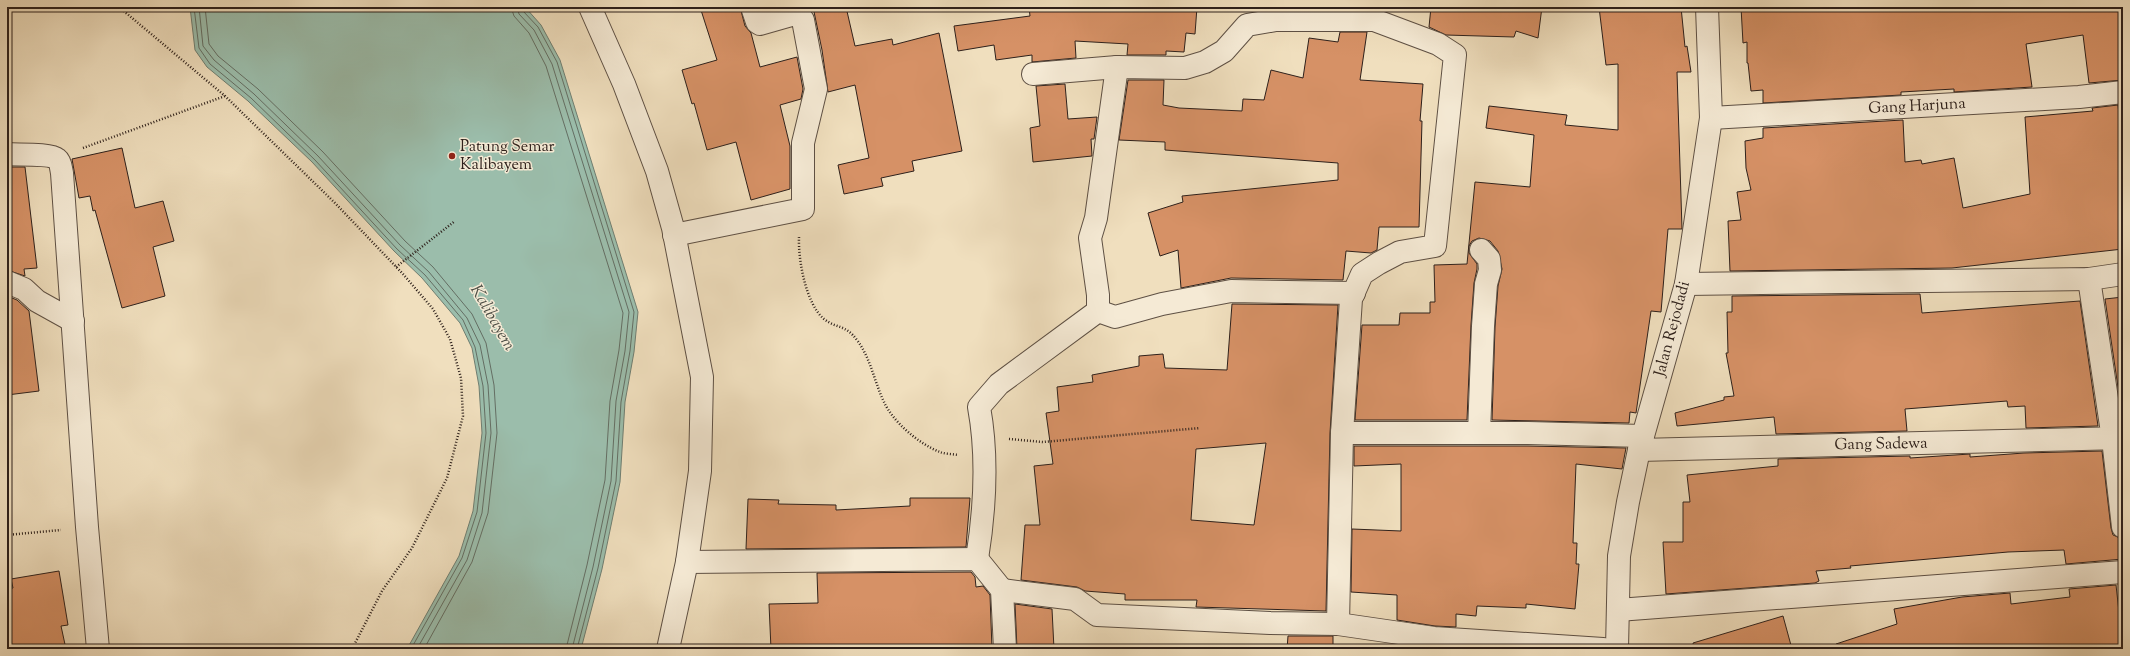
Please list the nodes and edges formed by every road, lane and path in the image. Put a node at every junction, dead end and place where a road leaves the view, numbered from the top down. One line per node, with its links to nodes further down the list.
1 (119, 7): 9 (path)
2 (590, 7): 15 (street)
3 (752, 7): 13 (street)
4 (1707, 7): 10 (street, Jalan Rejodadi)
5 (1375, 13): 6 (street); 22 (street)
6 (1117, 67): 7 (street); 23 (street)
7 (1033, 74)
8 (2123, 92): 10 (street, Gang Harjuna)
9 (225, 96): 12 (path); 17 (path)
10 (1712, 118): 21 (street, Jalan Rejodadi)
11 (7, 154): 12 (street)
12 (56, 158): 24 (street)
13 (803, 209): 15 (street); 30 (path)
14 (455, 222): 17 (path)
15 (674, 235): 35 (street)
16 (1480, 250): 27 (street)
17 (397, 265): 41 (path)
18 (2123, 274): 19 (street)
19 (2089, 279): 21 (street); 28 (street)
20 (7, 282): 24 (street)
21 (1686, 284): 29 (street, Jalan Rejodadi)
22 (1354, 293): 23 (street); 26 (street)
23 (1098, 311): 30 (street)
24 (72, 321): 31 (street)
25 (1200, 428): 30 (path)
26 (1342, 433): 27 (street, Gang Sadewa); 39 (street)
27 (1479, 433): 29 (street, Gang Sadewa)
28 (2118, 439): 29 (street, Gang Sadewa); 32 (street)
29 (1641, 443): 38 (street, Jalan Rejodadi)
30 (984, 448): 34 (street)
31 (87, 527): 33 (path); 40 (street)
32 (2123, 527)
33 (7, 536)
34 (977, 559): 35 (street); 37 (street)
35 (687, 562): 42 (street)
36 (2123, 572): 38 (street)
37 (1002, 590): 39 (street); 43 (street)
38 (1618, 610): 45 (street, Jalan Rejodadi)
39 (1338, 624): 44 (street)
40 (98, 649)
41 (352, 649)
42 (668, 649)
43 (1005, 649)
44 (1603, 649)
45 (1617, 649)

